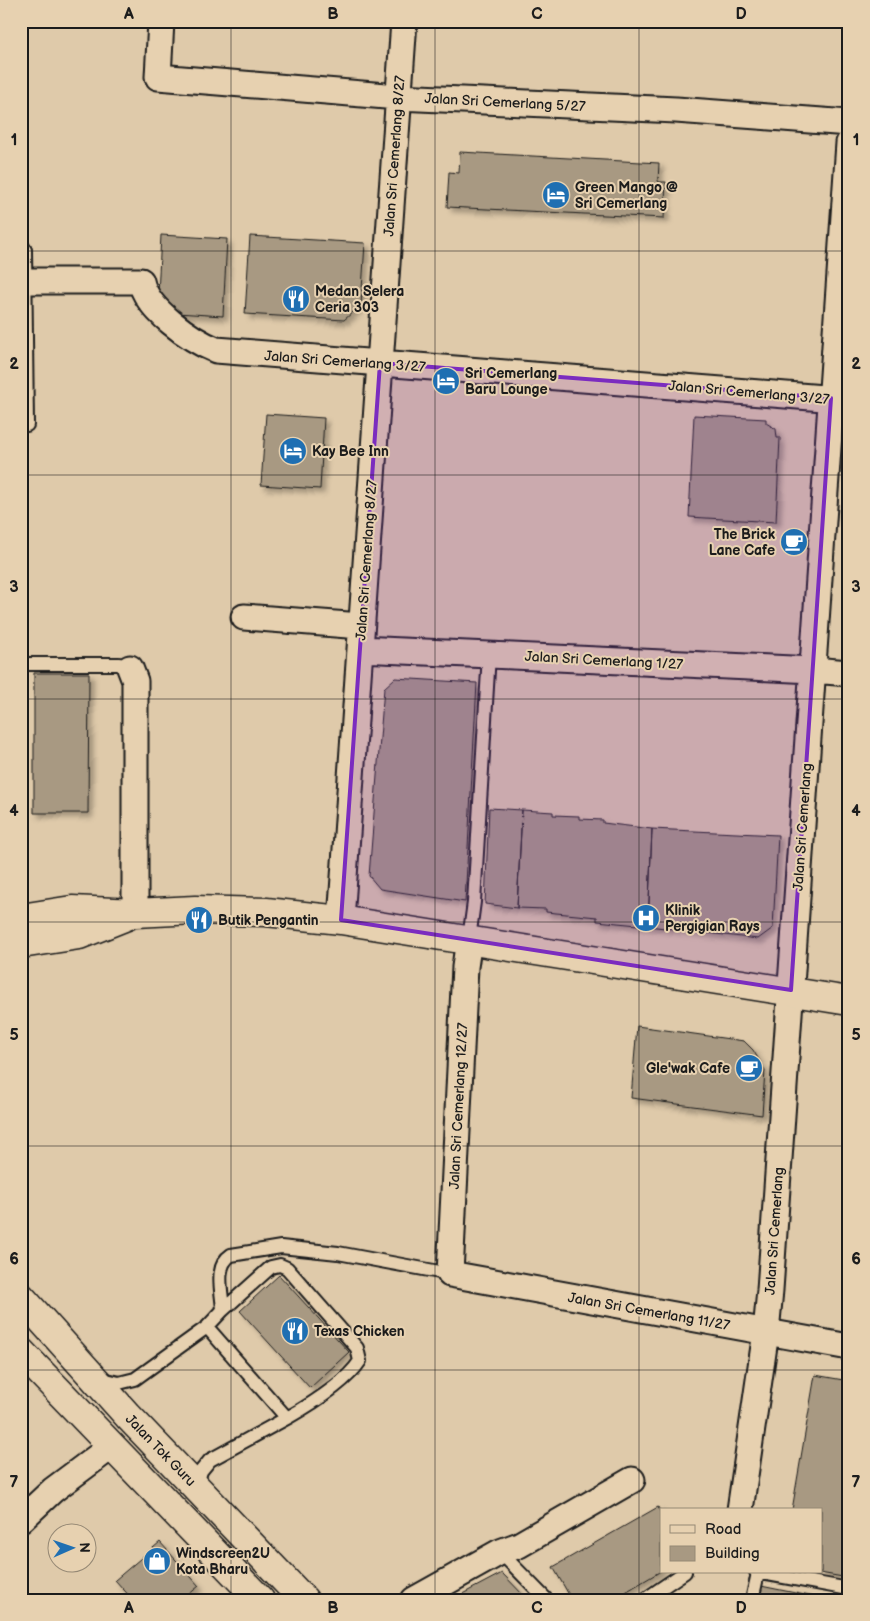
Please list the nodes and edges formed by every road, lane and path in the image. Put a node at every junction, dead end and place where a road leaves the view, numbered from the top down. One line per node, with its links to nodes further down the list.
1 (161, 21): 3 (street, Jalan Sri Cemerlang 5/27)
2 (404, 21): 3 (street, Jalan Sri Cemerlang 8/27)
3 (398, 97): 4 (street, Jalan Sri Cemerlang 5/27); 8 (street, Jalan Sri Cemerlang 8/27)
4 (849, 123)
5 (849, 143): 9 (street, Jalan Sri Cemerlang)
6 (21, 244): 7 (lane)
7 (25, 281): 8 (street, Jalan Sri Cemerlang 3/27); 10 (lane)
8 (380, 363): 9 (street, Jalan Sri Cemerlang 3/27); 12 (street, Jalan Sri Cemerlang 8/27)
9 (840, 399): 16 (street, Jalan Sri Cemerlang)
10 (27, 425)
11 (244, 617): 12 (street, Jalan Sri Cemerlang 1/27)
12 (361, 638): 13 (street, Jalan Sri Cemerlang 1/27); 20 (street, Jalan Sri Cemerlang 8/27)
13 (489, 654): 16 (street, Jalan Sri Cemerlang 1/27); 21 (lane)
14 (21, 664): 15 (lane)
15 (130, 668): 18 (street)
16 (813, 670): 17 (street, Jalan Sri Cemerlang 1/27); 23 (street, Jalan Sri Cemerlang)
17 (849, 673)
18 (135, 913): 19 (street); 20 (street); 22 (street)
19 (21, 918)
20 (341, 920): 21 (street)
21 (469, 939): 23 (street); 25 (street, Jalan Sri Cemerlang 12/27)
22 (21, 944)
23 (791, 990): 24 (street); 29 (street, Jalan Sri Cemerlang)
24 (849, 1001)
25 (450, 1274): 27 (lane); 29 (street, Jalan Sri Cemerlang 11/27)
26 (21, 1297): 32 (street, Jalan Tok Guru)
27 (223, 1310): 28 (lane); 33 (lane)
28 (207, 1327): 32 (lane); 33 (lane)
29 (766, 1332): 30 (street, Jalan Sri Cemerlang 11/27); 37 (street, Jalan Sri Cemerlang)
30 (849, 1348)
31 (21, 1352): 34 (street)
32 (90, 1374): 36 (street, Jalan Tok Guru)
33 (287, 1418): 36 (lane)
34 (112, 1446): 38 (street); 44 (street)
35 (632, 1480): 39 (street)
36 (196, 1487): 45 (street, Jalan Tok Guru)
37 (740, 1508)
38 (21, 1520)
39 (500, 1552): 46 (street); 47 (lane)
40 (682, 1574): 48 (lane)
41 (757, 1574): 49 (lane)
42 (763, 1574): 43 (lane)
43 (849, 1588)
44 (260, 1600)
45 (304, 1600)
46 (414, 1600)
47 (547, 1600)
48 (644, 1600)
49 (752, 1600)

